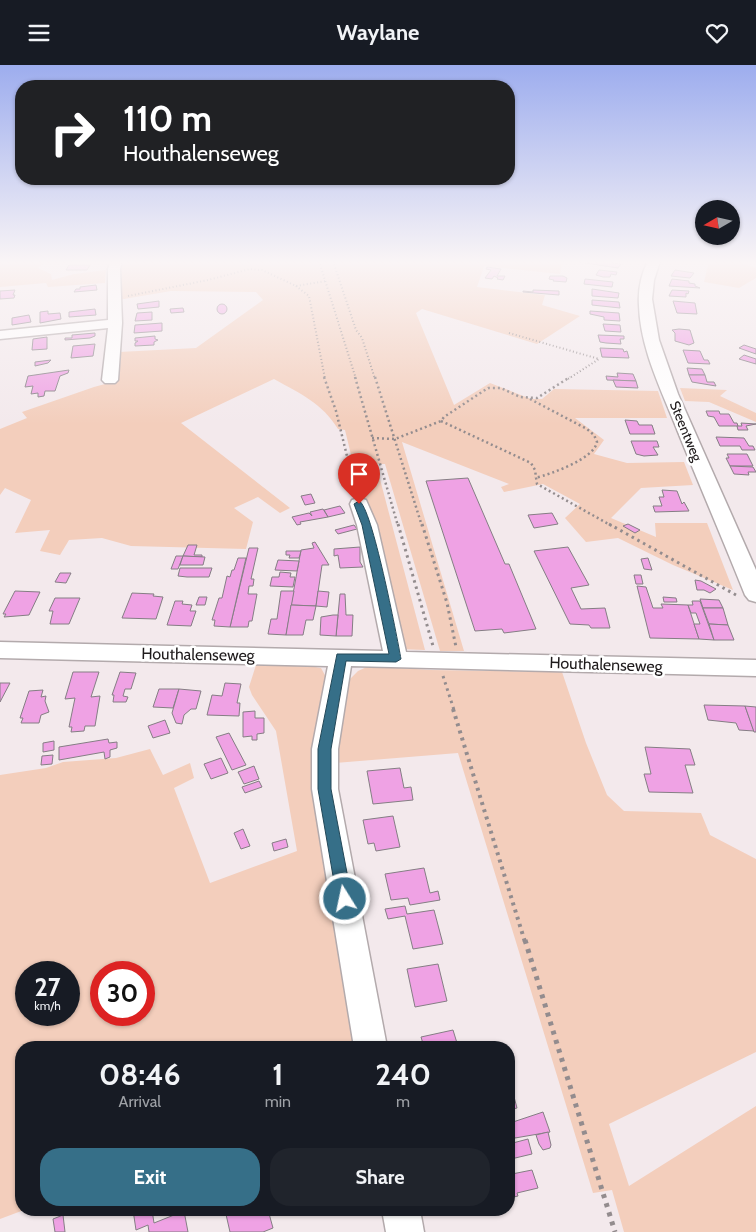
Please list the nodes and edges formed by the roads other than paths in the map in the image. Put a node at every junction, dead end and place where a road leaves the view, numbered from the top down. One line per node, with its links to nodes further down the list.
1 (115, 315): 3 (street)
2 (647, 315): 7 (street, Steentweg)
3 (115, 323): 4 (street); 5 (street)
4 (0, 335)
5 (110, 380)
6 (359, 504): 10 (street)
7 (748, 596)
8 (0, 650): 9 (street, Houthalenseweg)
9 (341, 657): 10 (street, Houthalenseweg); 12 (street)
10 (396, 659): 11 (street, Houthalenseweg)
11 (756, 668)
12 (370, 1041)
13 (402, 1216): 14 (street)
14 (405, 1232)

